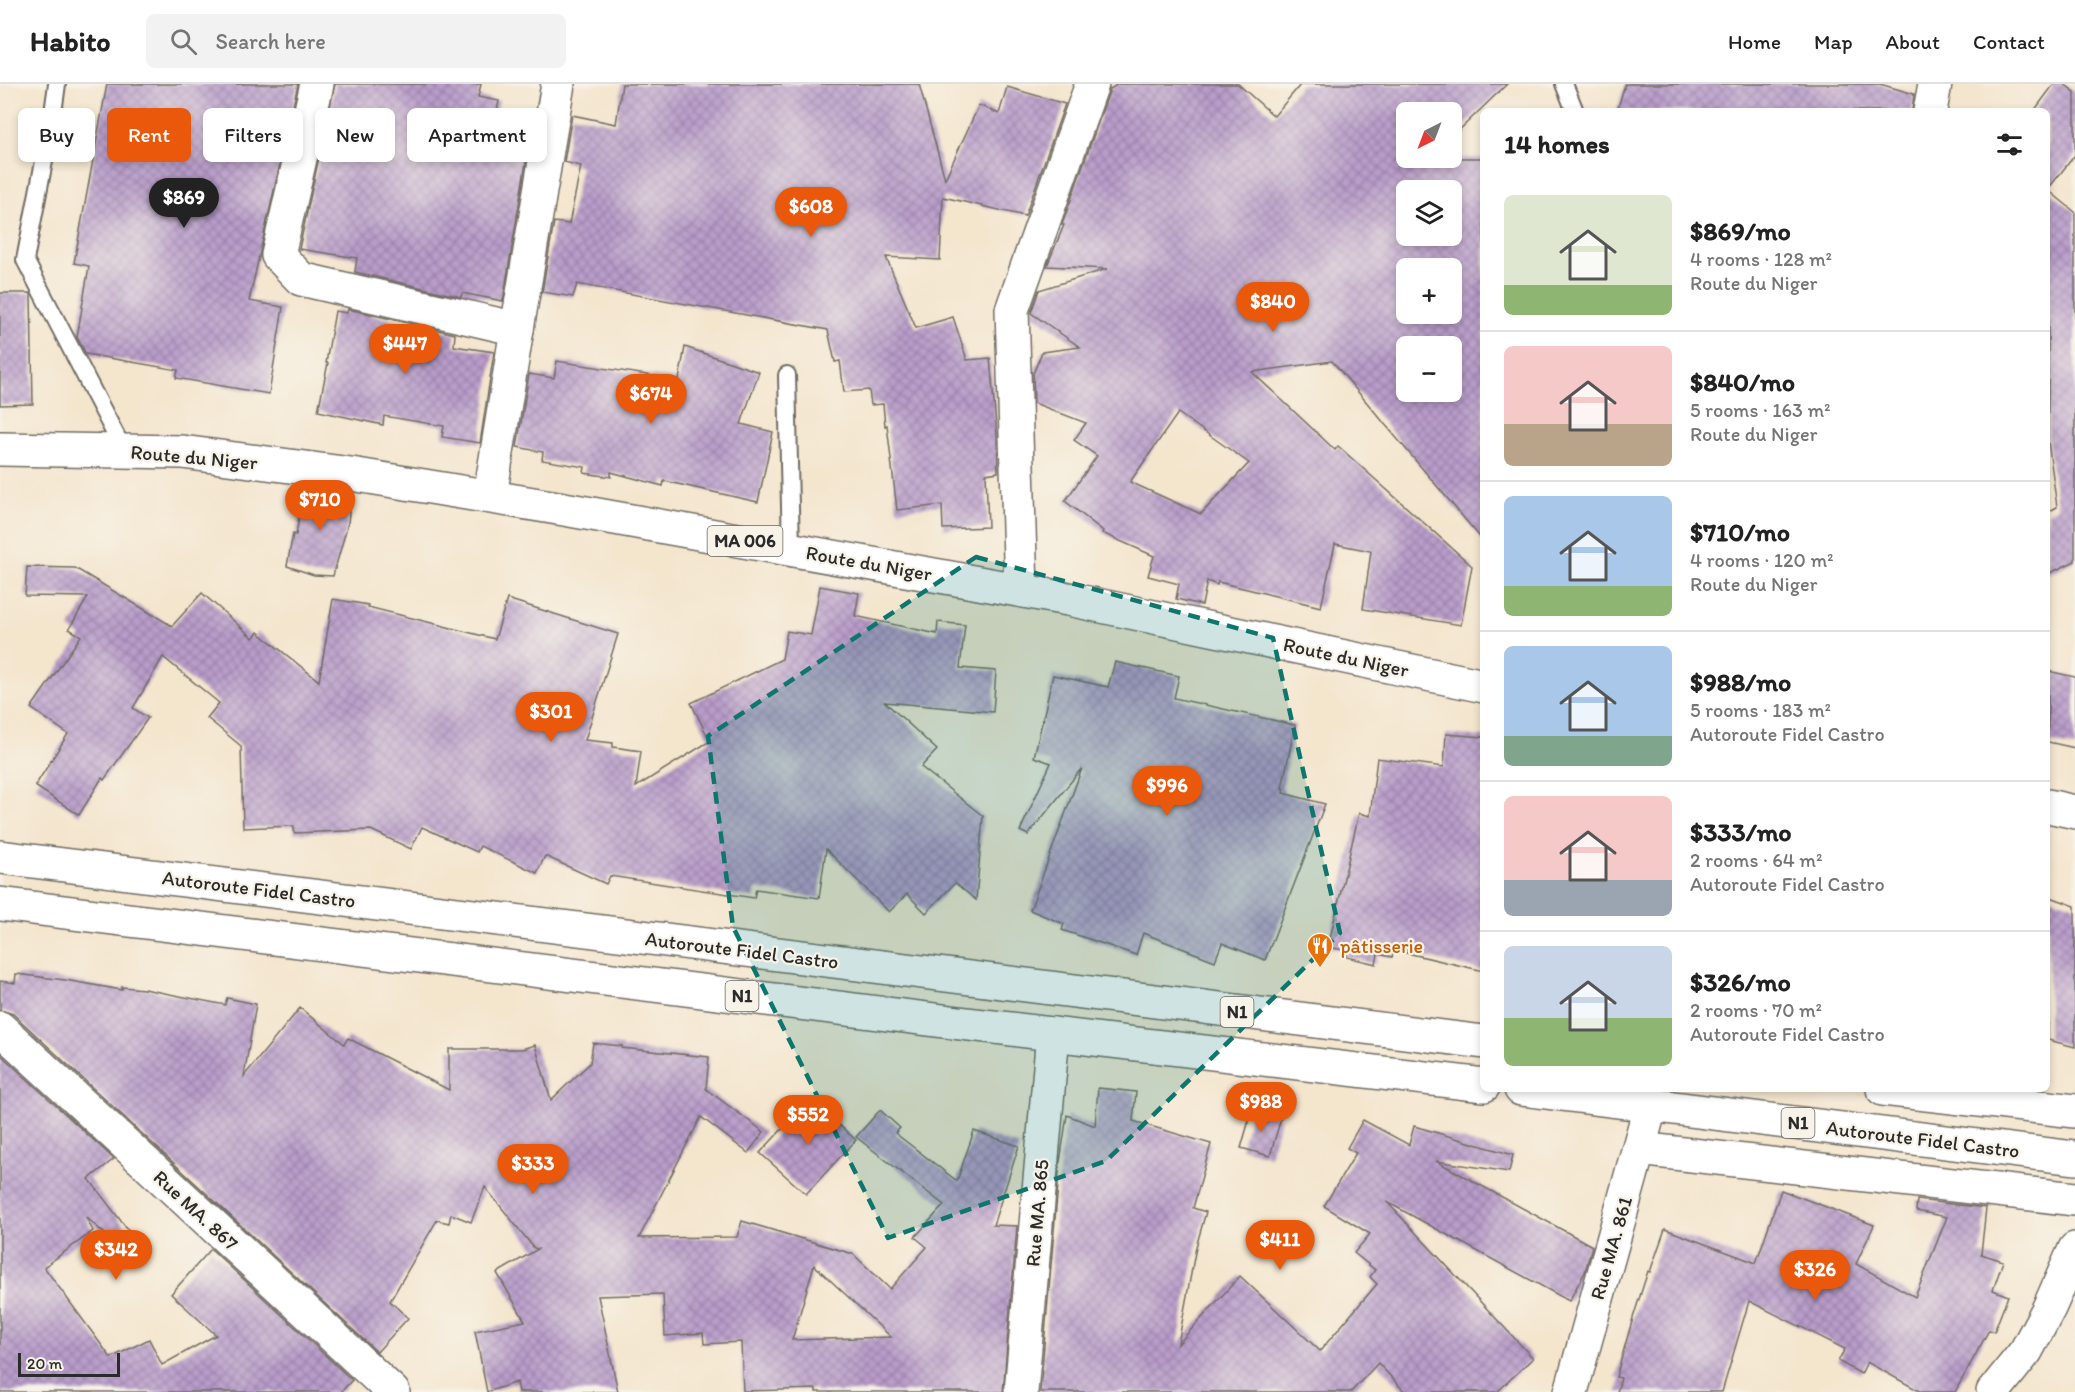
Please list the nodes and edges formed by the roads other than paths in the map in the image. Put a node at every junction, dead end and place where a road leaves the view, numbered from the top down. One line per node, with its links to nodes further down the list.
1 (57, 84): 12 (lane)
2 (316, 84): 9 (main road)
3 (558, 84): 9 (main road)
4 (1092, 84): 15 (main road)
5 (1564, 84): 7 (lane)
6 (1935, 84): 8 (main road)
7 (1574, 108)
8 (1931, 108)
9 (517, 329): 13 (main road)
10 (787, 375): 14 (lane)
11 (0, 449): 12 (main road, Route du Niger / MA 006)
12 (124, 451): 13 (main road, Route du Niger / MA 006)
13 (490, 496): 14 (main road, Route du Niger / MA 006)
14 (791, 550): 15 (main road, Route du Niger / MA 006)
15 (1021, 590): 16 (main road, Route du Niger / MA 006)
16 (1480, 685)
17 (2050, 806): 18 (main road)
18 (2075, 812)
19 (0, 857): 23 (main road, Autoroute Fidel Castro / N1)
20 (0, 904): 22 (main road, N1)
21 (0, 1028): 34 (main road, Rue MA. 867)
22 (1053, 1034): 24 (main road, N1); 35 (main road, Rue MA. 865)
23 (1480, 1042)
24 (1480, 1084)
25 (1547, 1092): 27 (main road, Autoroute Fidel Castro / N1)
26 (1909, 1092): 28 (main road)
27 (1651, 1104): 29 (main road, Rue MA. 861); 30 (main road, Autoroute Fidel Castro / N1)
28 (2075, 1111)
29 (1639, 1149): 31 (main road); 33 (main road, Rue MA. 861)
30 (2075, 1158)
31 (2075, 1199)
32 (2075, 1249): 36 (main road)
33 (1572, 1391)
34 (393, 1392)
35 (1021, 1392)
36 (1993, 1392)

